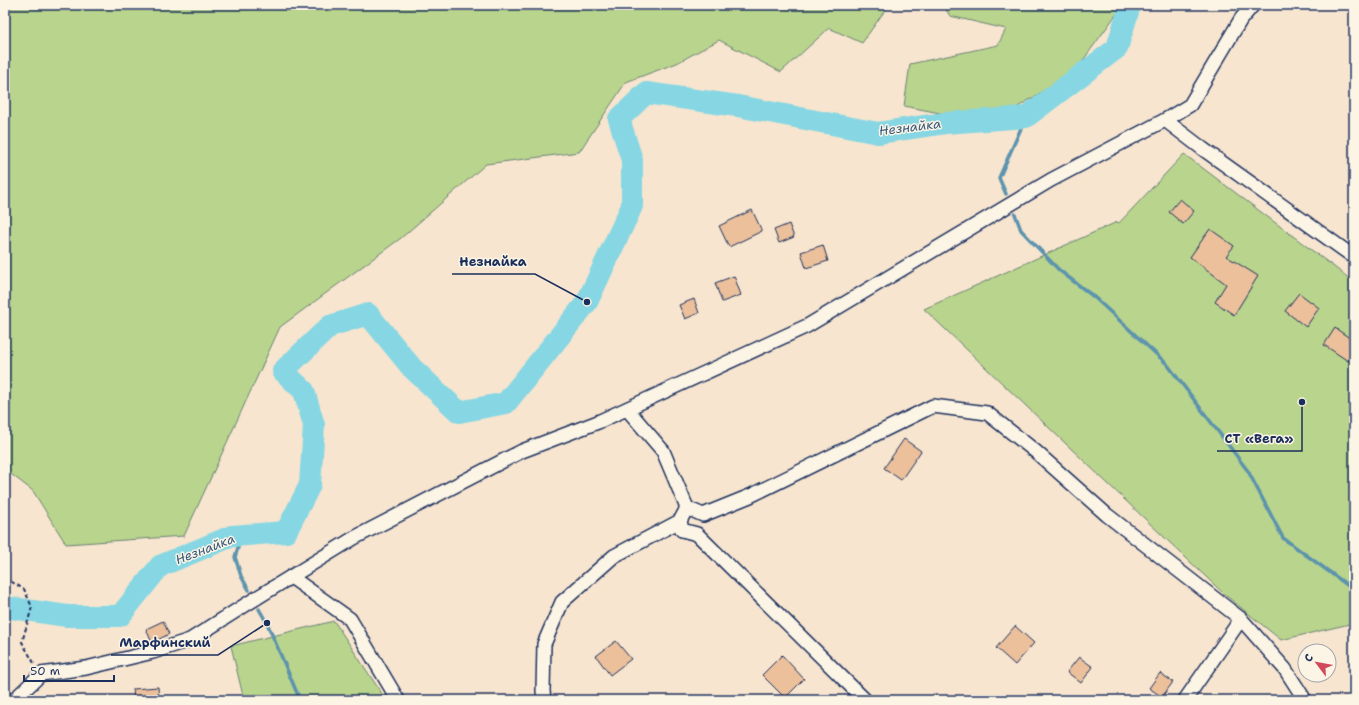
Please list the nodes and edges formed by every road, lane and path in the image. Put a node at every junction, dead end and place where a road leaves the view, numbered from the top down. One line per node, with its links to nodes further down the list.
1 (1253, 5): 2 (street)
2 (1165, 120): 3 (street); 4 (street)
3 (1354, 257)
4 (628, 409): 5 (street); 7 (street)
5 (687, 508): 6 (street); 9 (street)
6 (680, 521): 13 (street); 14 (street)
7 (291, 577): 10 (street); 12 (street)
8 (5, 578): 10 (path)
9 (1241, 619): 15 (street); 16 (street)
10 (41, 674): 11 (street)
11 (14, 700)
12 (398, 700)
13 (544, 700)
14 (865, 700)
15 (1185, 700)
16 (1305, 700)

